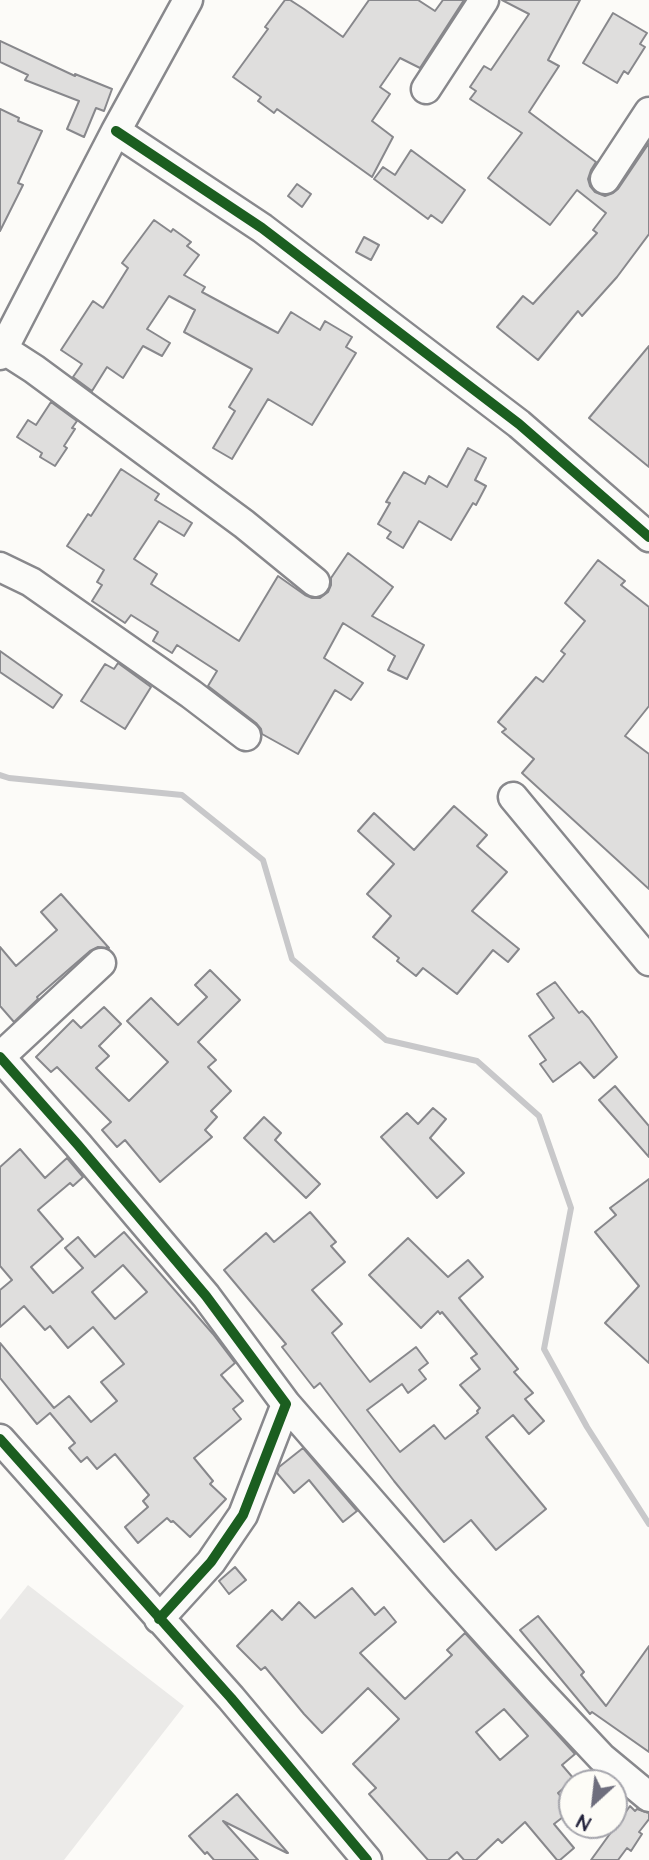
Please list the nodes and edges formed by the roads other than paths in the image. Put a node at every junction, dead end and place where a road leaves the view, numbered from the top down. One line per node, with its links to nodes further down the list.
1 (188, 0): 5 (street)
2 (484, 0): 3 (street)
3 (426, 89)
4 (649, 112): 6 (street)
5 (116, 131): 7 (street); 8 (street)
6 (605, 179)
7 (1, 352): 10 (street)
8 (649, 537)
9 (0, 566): 11 (street)
10 (315, 582)
11 (246, 736)
12 (513, 797): 13 (street)
13 (649, 961)
14 (101, 962): 15 (street)
15 (0, 1057): 16 (street)
16 (286, 1404): 18 (street); 19 (street)
17 (0, 1439): 18 (street)
18 (159, 1619): 20 (street)
19 (649, 1797)
20 (367, 1860)

